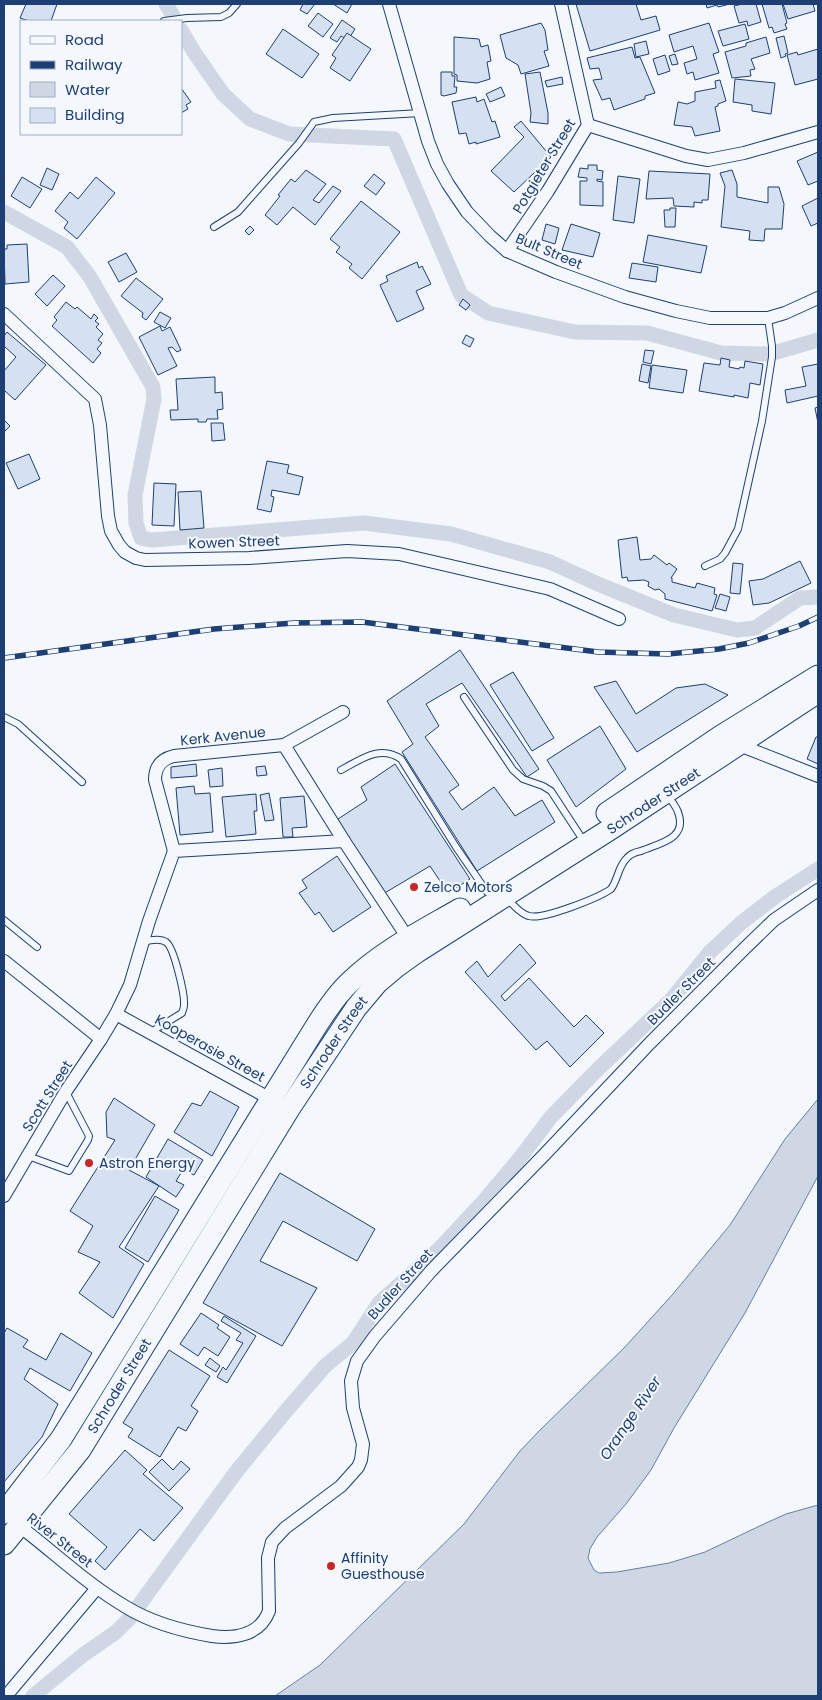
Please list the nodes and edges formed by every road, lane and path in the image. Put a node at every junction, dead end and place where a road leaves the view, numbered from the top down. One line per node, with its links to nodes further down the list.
1 (237, 4): 4 (lane)
2 (389, 4): 5 (street, Bult Street)
3 (561, 4): 6 (street, Potgieter Street)
4 (174, 20)
5 (421, 113): 8 (lane); 9 (street, Bult Street)
6 (588, 125): 7 (street); 9 (street, Potgieter Street)
7 (818, 132)
8 (214, 227)
9 (507, 251): 12 (street, Bult Street)
10 (818, 298): 12 (street, Bult Street)
11 (4, 314): 14 (street, Kowen Street)
12 (768, 318): 13 (lane)
13 (705, 566)
14 (619, 619)
15 (818, 676): 20 (highway, Schroder Street)
16 (818, 692): 20 (highway, Schroder Street)
17 (464, 697): 26 (lane)
18 (343, 712): 21 (street, Kerk Avenue)
19 (4, 717): 24 (lane)
20 (729, 740): 23 (street); 25 (highway, Schroder Street); 26 (highway, Schroder Street)
21 (284, 745): 27 (street); 28 (street, Kerk Avenue)
22 (341, 770): 30 (lane)
23 (818, 776)
24 (82, 782)
25 (666, 792): 26 (highway, Schroder Street); 30 (lane)
26 (582, 838): 30 (highway, Schroder Street)
27 (344, 841): 28 (street); 33 (street)
28 (174, 851): 32 (street)
29 (818, 890): 45 (street, Budler Street)
30 (495, 894): 33 (highway, Schroder Street)
31 (4, 920): 34 (lane)
32 (143, 942): 36 (street); 37 (lane)
33 (413, 945): 40 (highway, Schroder Street)
34 (37, 947)
35 (4, 961): 38 (street)
36 (116, 1014): 37 (street, Kooperasie Street); 38 (street, Scott Street)
37 (151, 1032): 40 (street, Kooperasie Street)
38 (101, 1039): 39 (street, Scott Street)
39 (66, 1091): 41 (street, Scott Street); 41 (lane)
40 (280, 1104): 43 (highway, Schroder Street)
41 (28, 1156): 42 (street, Scott Street)
42 (4, 1196)
43 (9, 1518): 44 (highway, Schroder Street); 45 (street, River Street)
44 (4, 1544)
45 (97, 1588): 46 (street)
46 (6, 1696)

